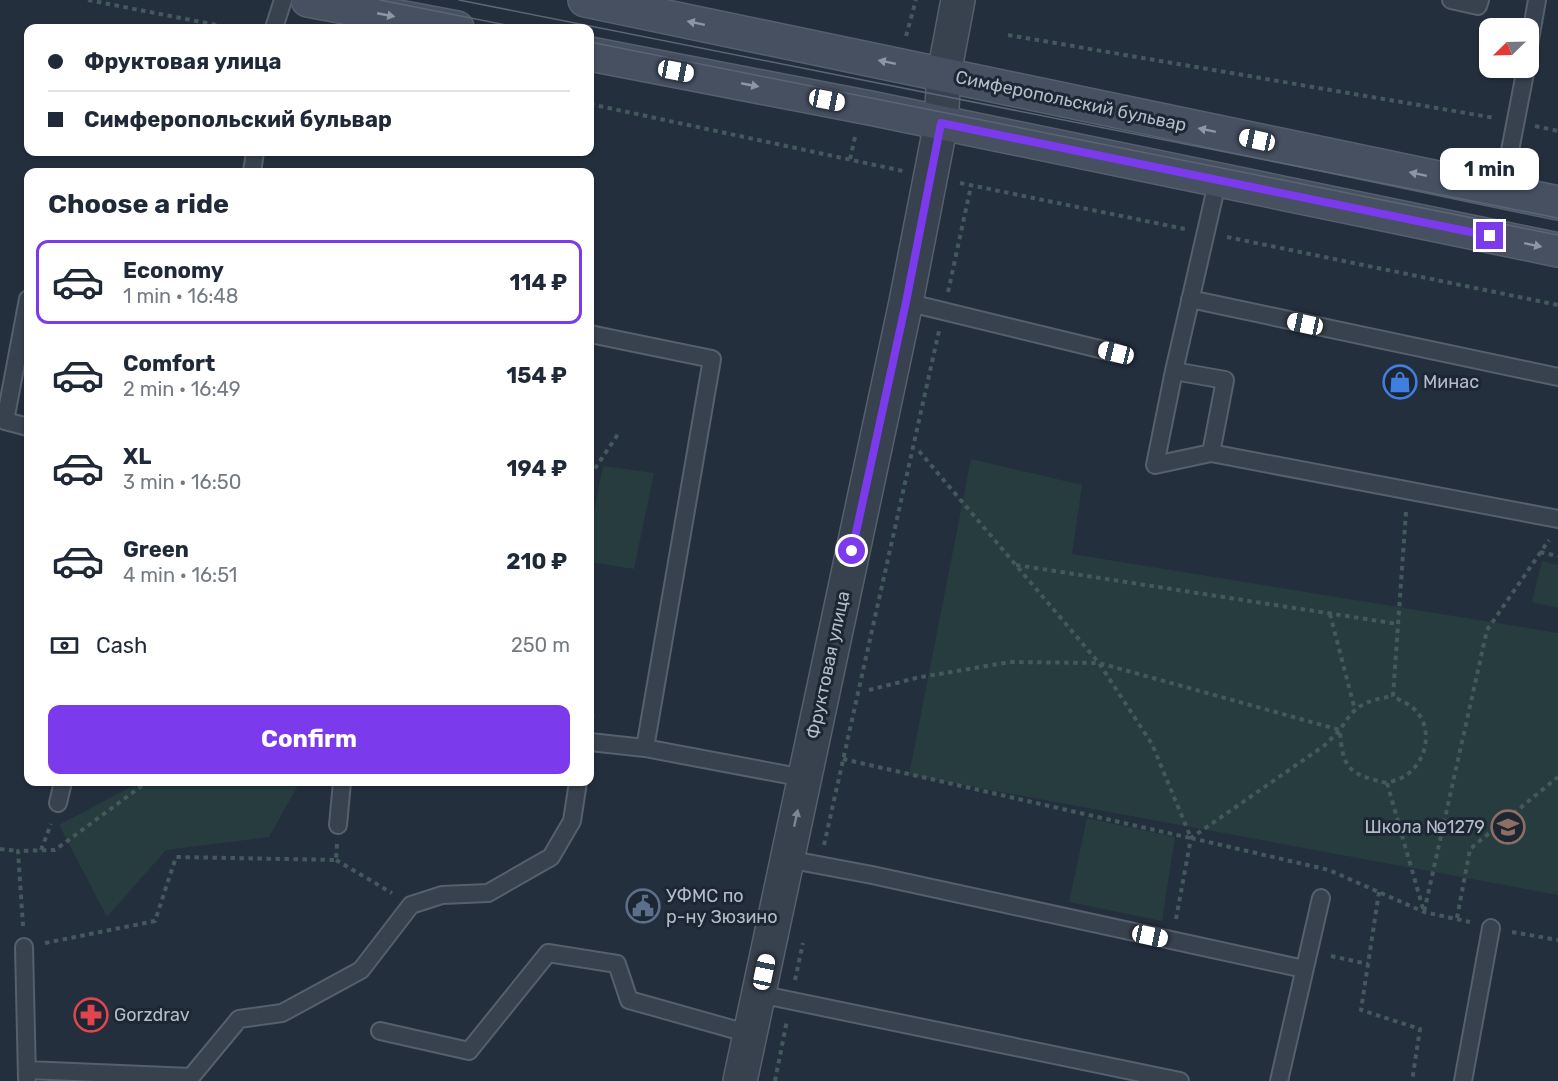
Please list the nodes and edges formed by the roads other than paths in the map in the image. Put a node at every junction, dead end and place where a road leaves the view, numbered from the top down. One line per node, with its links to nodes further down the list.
1 (283, 0): 9 (lane)
2 (308, 0): 10 (main road, one-way to 10)
3 (585, 0): 12 (main road, Симферопольский бульвар, one-way to 3)
4 (958, 0): 12 (street, Фруктовая улица)
5 (1451, 0): 6 (lane)
6 (1480, 0)
7 (1537, 0): 8 (lane)
8 (1534, 18)
9 (275, 24)
10 (436, 24)
11 (594, 55): 14 (main road, one-way to 14)
12 (944, 74): 14 (street, Фруктовая улица); 16 (main road, Симферопольский бульвар, one-way to 12)
13 (1524, 78): 16 (lane)
14 (941, 123): 15 (main road); 20 (street, Фруктовая улица)
15 (1218, 179): 18 (main road, one-way to 18); 19 (lane)
16 (1502, 192): 17 (main road, Симферопольский бульвар)
17 (1558, 203)
18 (1558, 250)
19 (1190, 299): 24 (lane); 25 (lane)
20 (906, 302): 23 (lane); 31 (street, Фруктовая улица)
21 (24, 320): 26 (lane)
22 (594, 335): 30 (lane)
23 (1116, 353)
24 (1174, 371): 27 (lane); 27 (lane)
25 (1558, 378)
26 (24, 426)
27 (1210, 453): 28 (lane)
28 (1558, 519)
29 (594, 742): 30 (lane)
30 (645, 748): 31 (lane)
31 (804, 778): 37 (street, Фруктовая улица, one-way to 31)
32 (62, 786): 35 (lane)
33 (342, 786): 36 (lane)
34 (577, 786): 46 (lane)
35 (58, 803)
36 (338, 825)
37 (787, 859): 41 (lane); 42 (street, Фруктовая улица)
38 (1321, 898): 41 (lane)
39 (1491, 928): 50 (lane)
40 (24, 947): 45 (lane)
41 (1304, 969): 49 (lane)
42 (759, 994): 44 (street, Фруктовая улица); 48 (lane)
43 (380, 1031): 44 (lane)
44 (750, 1034): 47 (street, Фруктовая улица)
45 (27, 1075): 46 (lane)
46 (191, 1079)
47 (740, 1081)
48 (1180, 1081)
49 (1279, 1081)
50 (1463, 1081)

